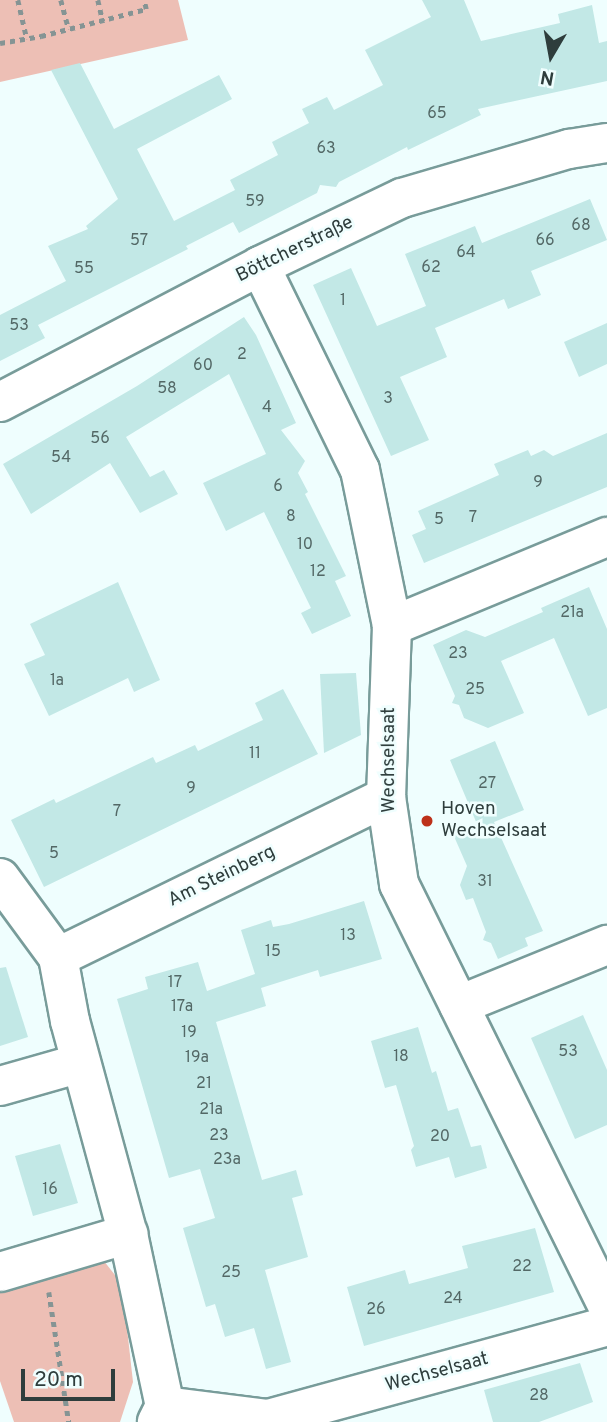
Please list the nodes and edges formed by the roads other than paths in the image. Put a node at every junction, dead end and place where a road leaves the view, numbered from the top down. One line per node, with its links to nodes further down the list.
1 (607, 143): 2 (street, Böttcherstraße)
2 (260, 266): 3 (street, Böttcherstraße); 5 (street, Wechselsaat)
3 (0, 402)
4 (607, 537): 5 (street)
5 (392, 626): 6 (street, Wechselsaat)
6 (386, 797): 9 (street, Am Steinberg); 10 (street, Wechselsaat)
7 (0, 878): 9 (street)
8 (607, 945): 10 (street)
9 (58, 957): 11 (street)
10 (459, 1005): 15 (street, Wechselsaat)
11 (81, 1063): 12 (street); 13 (street)
12 (0, 1086)
13 (128, 1234): 14 (street); 17 (street)
14 (0, 1272)
15 (607, 1305)
16 (607, 1326): 18 (street, Wechselsaat)
17 (161, 1414): 18 (street, Wechselsaat)
18 (268, 1421)

